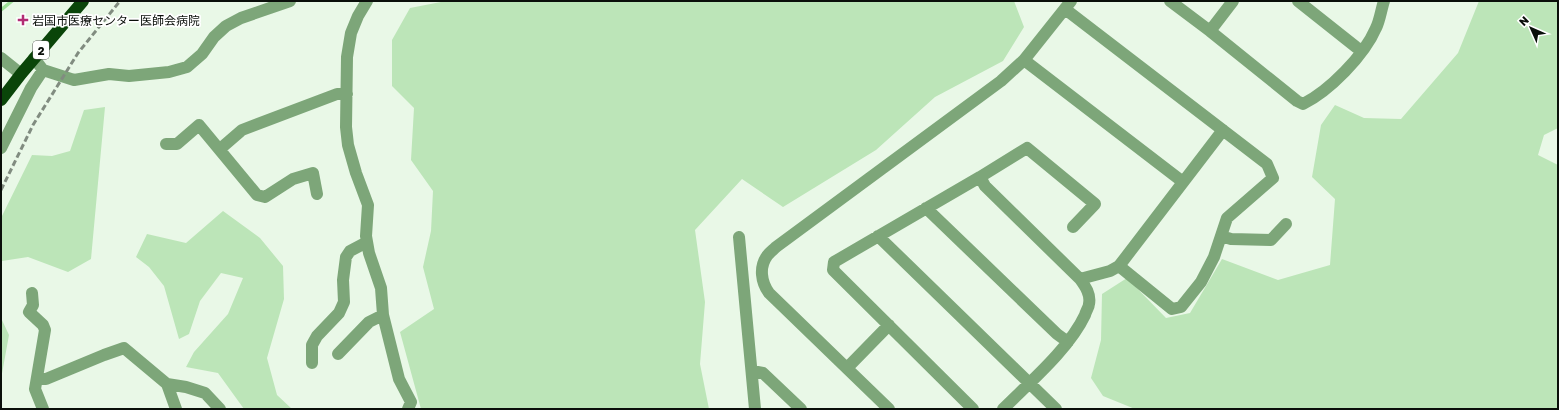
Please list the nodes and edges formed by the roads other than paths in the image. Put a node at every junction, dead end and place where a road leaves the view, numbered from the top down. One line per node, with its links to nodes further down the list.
1 (83, 1): 12 (highway, 2)
2 (290, 1): 14 (street)
3 (367, 1): 16 (street)
4 (1170, 1): 9 (street)
5 (1233, 1): 9 (street)
6 (1298, 1): 10 (street)
7 (1384, 1): 10 (street)
8 (1068, 5): 13 (street); 18 (street)
9 (1210, 31): 10 (street)
10 (1362, 51)
11 (1, 58): 15 (street)
12 (34, 58): 14 (street); 15 (highway, 2)
13 (1024, 60): 23 (street); 33 (street)
14 (43, 70): 20 (street)
15 (21, 74): 17 (highway, 2)
16 (347, 94): 21 (street); 31 (street)
17 (1, 100)
18 (1223, 130): 23 (street); 29 (street)
19 (166, 144): 21 (street)
20 (1, 148)
21 (220, 149): 24 (street)
22 (980, 177): 25 (street); 27 (street); 35 (street)
23 (1183, 182): 32 (street)
24 (317, 194)
25 (926, 208): 28 (street); 39 (street)
26 (1286, 224): 29 (street)
27 (1073, 227)
28 (878, 236): 38 (street); 45 (street)
29 (1221, 236): 32 (street)
30 (739, 237): 34 (street)
31 (367, 242): 37 (street); 41 (street)
32 (1119, 266): 35 (street)
33 (762, 276): 34 (street); 42 (street)
34 (743, 278): 43 (street)
35 (1080, 279): 39 (street)
36 (32, 293): 44 (street)
37 (383, 315): 40 (street); 50 (street)
38 (889, 325): 42 (street); 54 (street)
39 (1068, 342): 45 (street)
40 (338, 354)
41 (312, 363)
42 (847, 368): 53 (street)
43 (752, 371): 51 (street); 52 (street)
44 (37, 379): 46 (street); 47 (street)
45 (1029, 382): 55 (street); 56 (street)
46 (167, 384): 48 (street); 49 (street)
47 (43, 409)
48 (176, 409)
49 (220, 409)
50 (408, 409)
51 (754, 409)
52 (802, 409)
53 (889, 409)
54 (973, 409)
55 (1003, 409)
56 (1056, 409)

